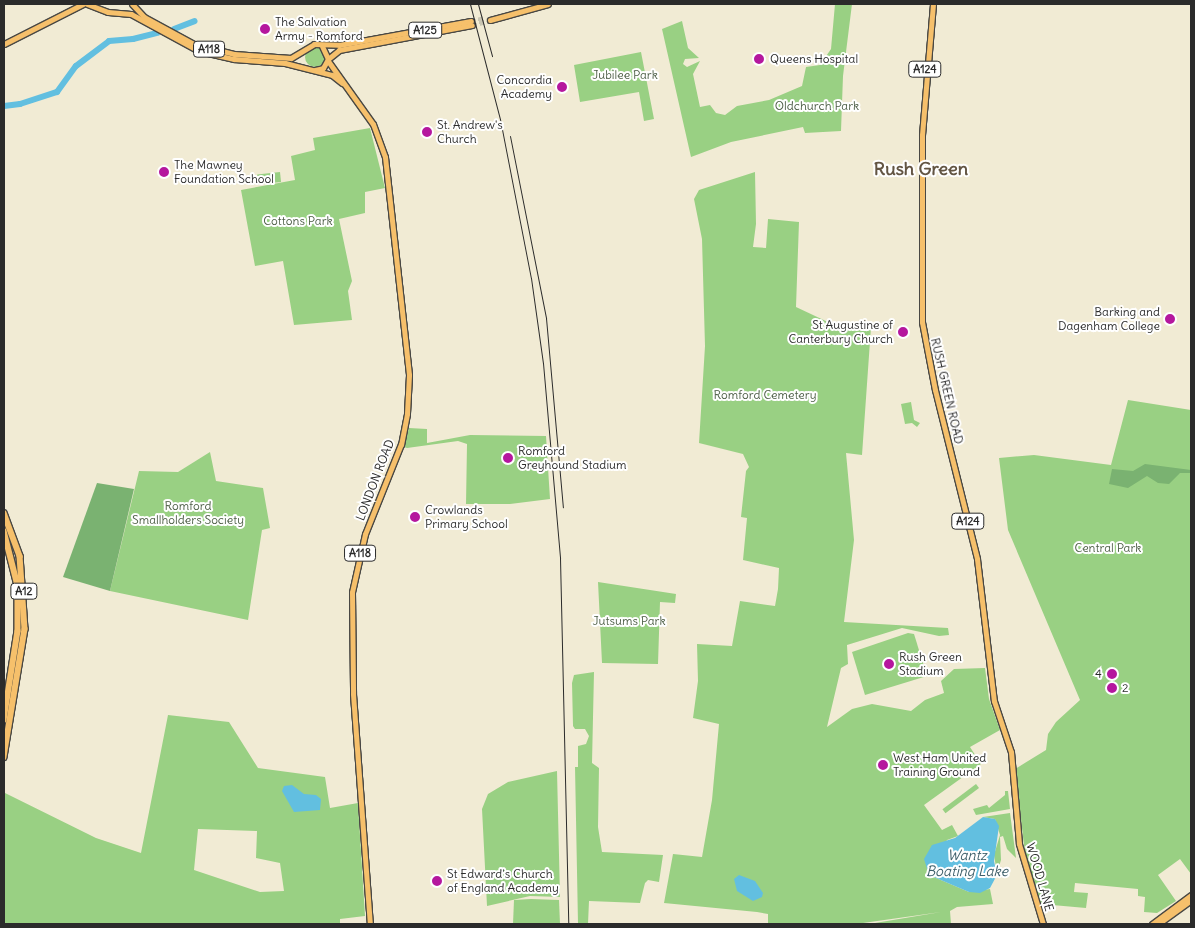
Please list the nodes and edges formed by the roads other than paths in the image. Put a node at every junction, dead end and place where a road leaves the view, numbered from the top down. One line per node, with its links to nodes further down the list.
1 (83, 4): 10 (main road)
2 (87, 4): 8 (main road)
3 (102, 4): 8 (main road)
4 (131, 4): 9 (main road, A118); 12 (main road, A118)
5 (539, 4): 6 (main road)
6 (548, 4)
7 (932, 4): 21 (main road, RUSH GREEN ROAD / A124)
8 (105, 11): 9 (main road, A118)
9 (122, 14): 14 (main road, A118)
10 (4, 44)
11 (320, 45): 12 (main road); 13 (main road); 13 (main road, A125)
12 (302, 53): 14 (main road)
13 (328, 60): 15 (main road); 16 (main road, LONDON ROAD / A118)
14 (307, 68): 15 (main road)
15 (315, 70): 16 (main road, LONDON ROAD / A118)
16 (344, 84): 24 (main road, LONDON ROAD / A118)
17 (4, 512): 20 (highway, A12)
18 (4, 530): 19 (highway, A12)
19 (4, 720)
20 (4, 758)
21 (1013, 776): 25 (main road, WOOD LANE / A124)
22 (1191, 895): 26 (main road)
23 (1191, 900): 27 (main road)
24 (370, 924)
25 (1043, 924)
26 (1152, 924)
27 (1158, 924)

